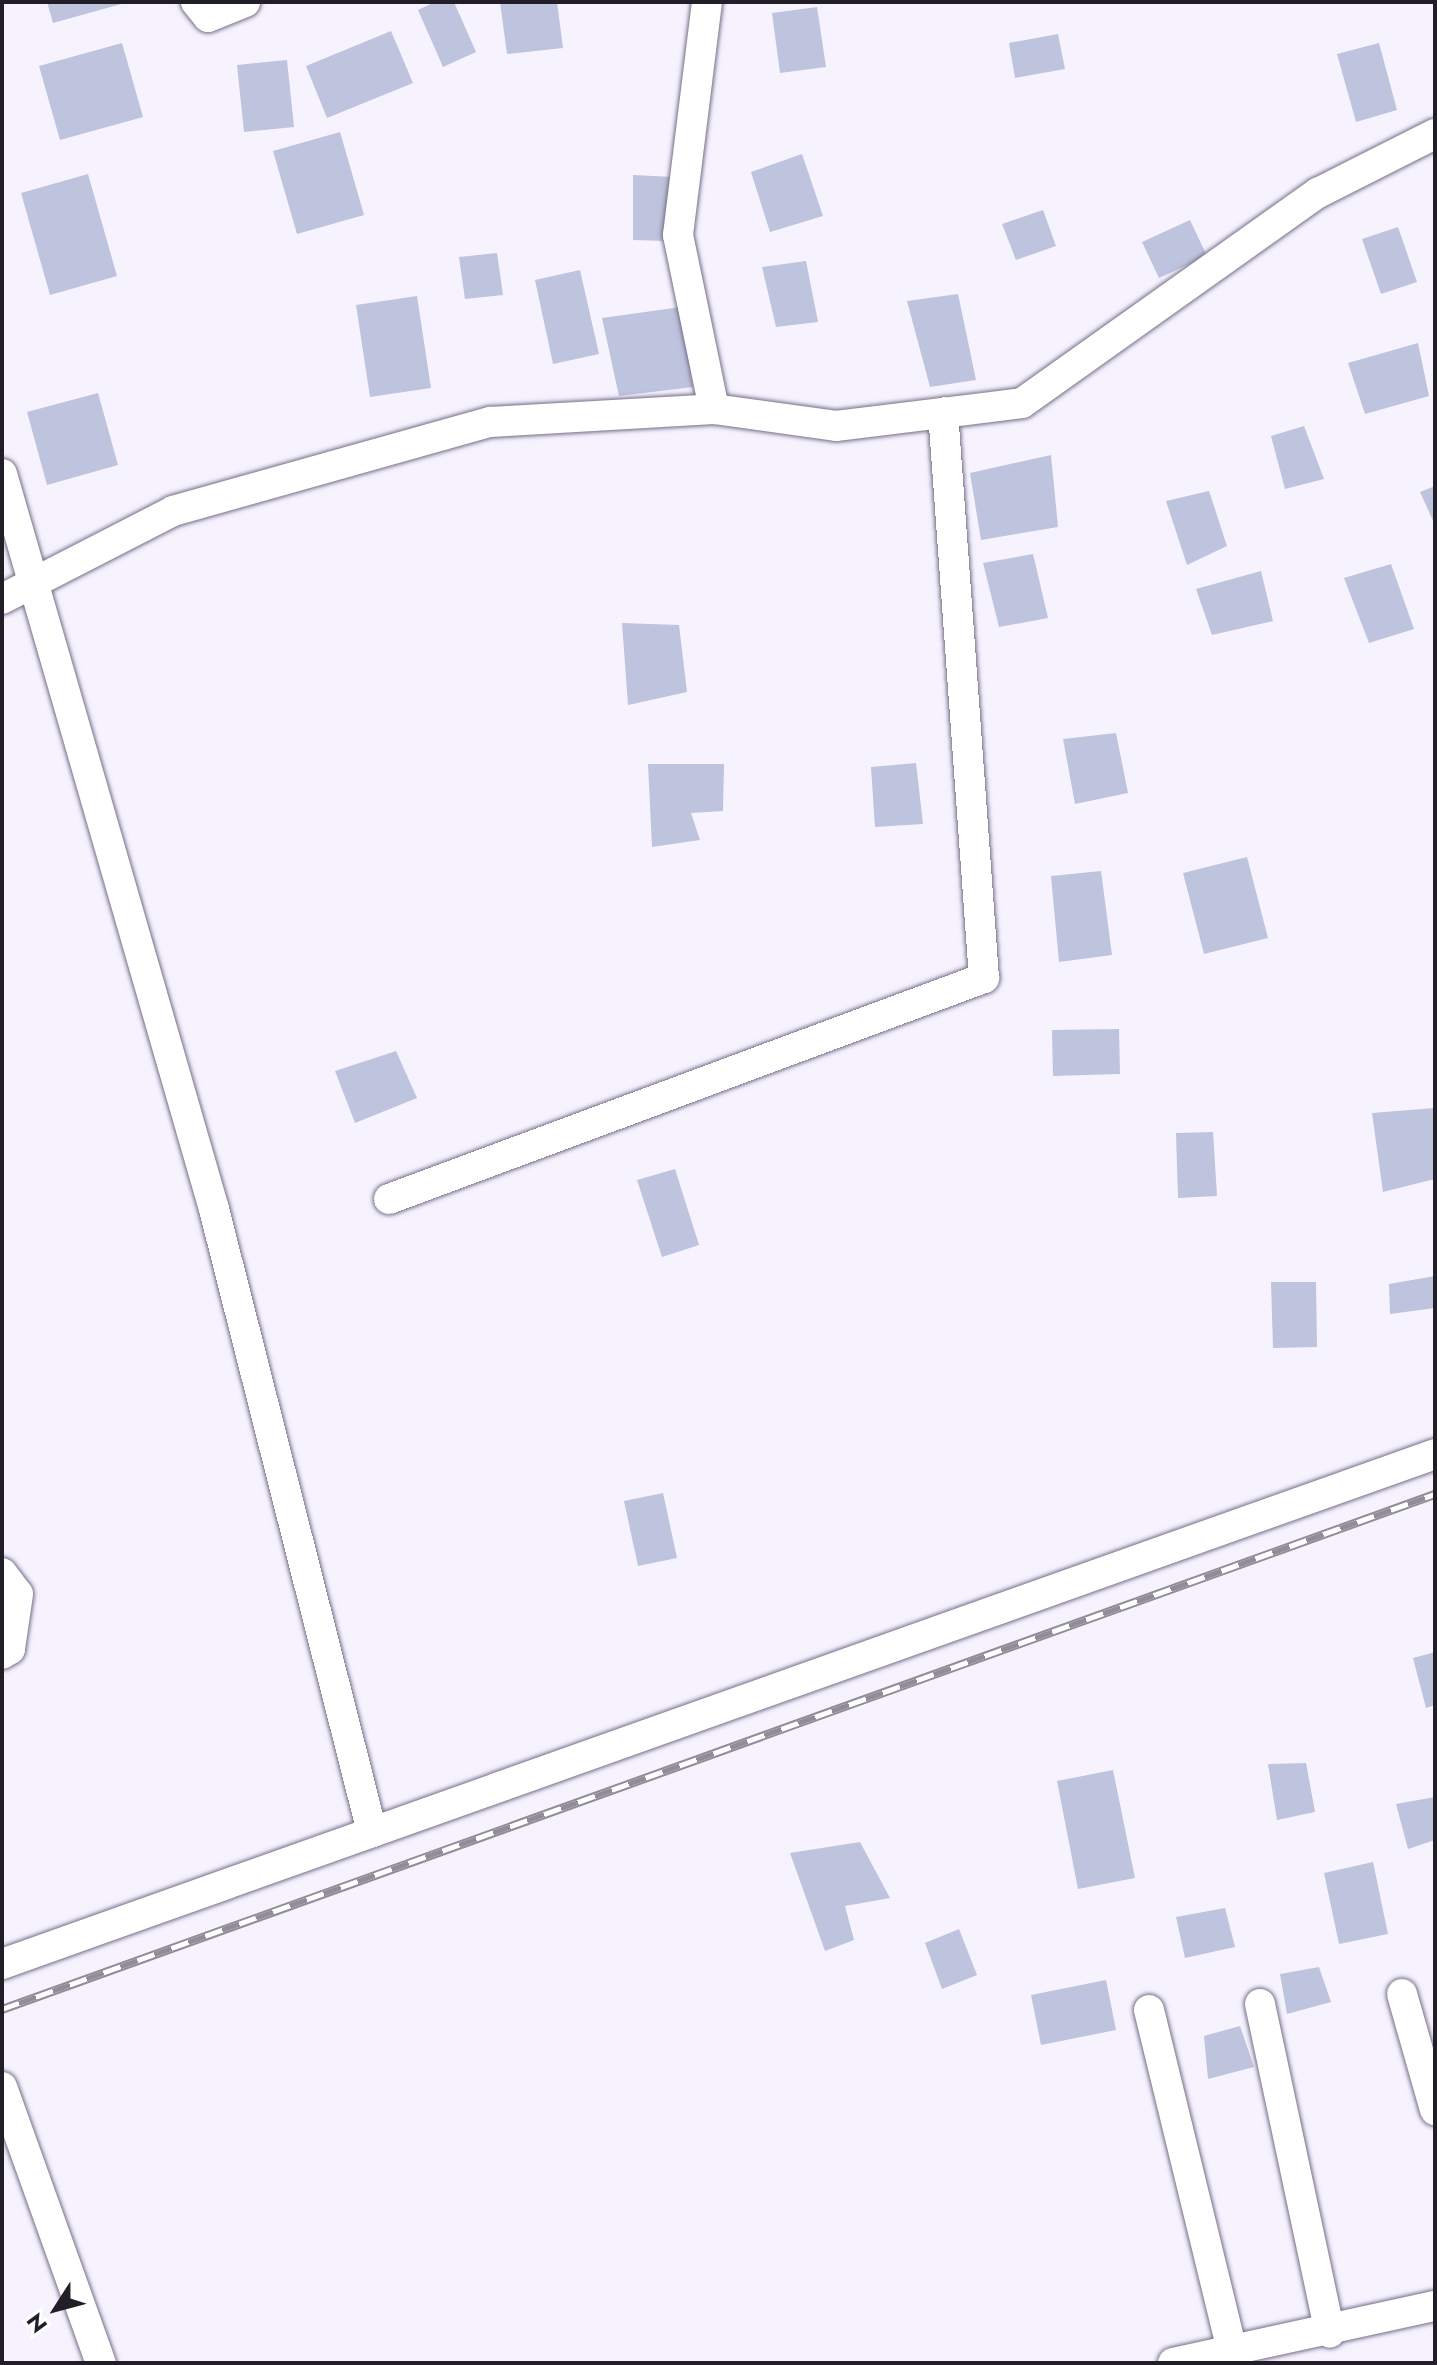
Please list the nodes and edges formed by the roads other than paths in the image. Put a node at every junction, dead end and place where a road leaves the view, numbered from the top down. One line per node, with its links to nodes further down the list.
1 (196, 2): 2 (street)
2 (245, 2)
3 (707, 2): 5 (street)
4 (1435, 134): 6 (street)
5 (714, 409): 6 (street); 8 (street)
6 (943, 412): 10 (street)
7 (2, 474): 8 (street)
8 (39, 584): 9 (street); 14 (street)
9 (2, 599)
10 (389, 1199)
11 (1435, 1454): 14 (street)
12 (2, 1573): 13 (street)
13 (2, 1654)
14 (372, 1832): 15 (street)
15 (2, 1964)
16 (1402, 1994): 20 (street)
17 (1260, 2004): 22 (street)
18 (1149, 2010): 23 (street)
19 (2, 2087): 24 (street)
20 (1435, 2110)
21 (1435, 2306): 22 (street)
22 (1330, 2333): 23 (street)
23 (1232, 2351): 25 (street)
24 (101, 2363)
25 (1173, 2363)

